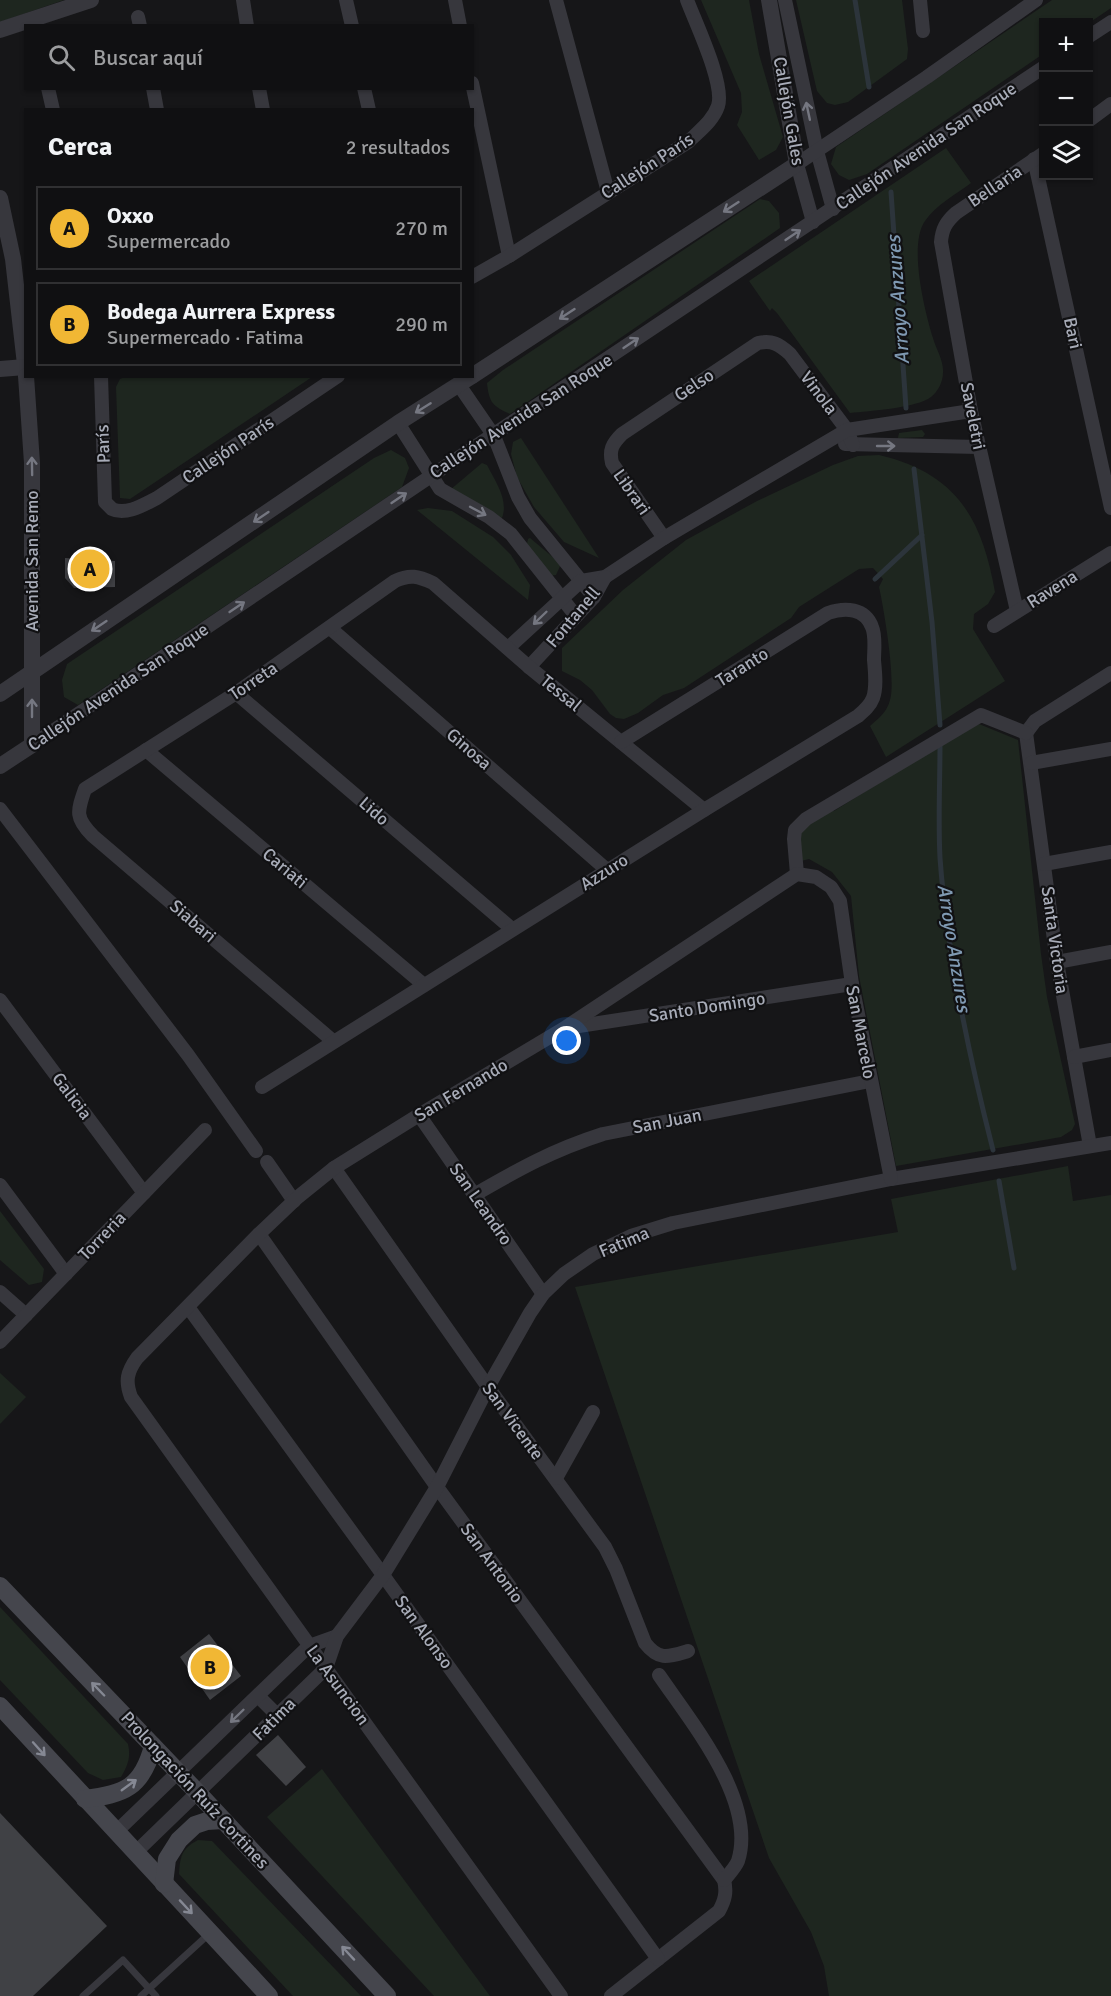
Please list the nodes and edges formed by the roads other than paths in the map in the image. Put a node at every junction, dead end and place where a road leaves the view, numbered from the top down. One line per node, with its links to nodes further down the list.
1 (91, 0): 15 (street)
2 (243, 0): 12 (street)
3 (346, 0): 13 (street)
4 (455, 0): 14 (street)
5 (556, 0): 34 (street)
6 (687, 0): 34 (street, Callejón París)
7 (769, 0): 32 (street, Callejón Gales)
8 (785, 0): 30 (street, Callejón Gales, one-way to 8)
9 (920, 0): 16 (street)
10 (1036, 0): 30 (street)
11 (1111, 22): 17 (street)
12 (247, 24)
13 (352, 24)
14 (460, 24)
15 (0, 30)
16 (923, 31)
17 (1093, 34)
18 (1039, 70): 36 (street, Callejón Avenida San Roque)
19 (48, 90): 25 (street)
20 (153, 90): 26 (street)
21 (259, 90): 27 (street)
22 (364, 90): 28 (street)
23 (473, 90): 39 (street)
24 (1111, 104): 29 (street)
25 (53, 108)
26 (157, 108)
27 (263, 108)
28 (369, 108)
29 (1093, 118)
30 (817, 151): 32 (street); 36 (street, Callejón Gales)
31 (1039, 156): 37 (street, Bellaria)
32 (797, 164): 38 (street, Callejón Gales); 45 (street, one-way to 45)
33 (1044, 180): 59 (street, Bari)
34 (608, 192): 39 (street, Callejón París)
35 (0, 198): 42 (street, Avenida San Remo)
36 (833, 209): 38 (street, Callejón Avenida San Roque)
37 (947, 221): 50 (street, Saveletri)
38 (813, 222): 53 (street, Callejón Avenida San Roque, one-way to 38)
39 (509, 256): 40 (street, Callejón París)
40 (474, 275)
41 (780, 344): 52 (street, Vinola); 54 (street, Gelso)
42 (24, 358)
43 (24, 367): 44 (street)
44 (0, 369)
45 (474, 375)
46 (26, 378): 77 (street, Avenida San Remo, one-way to 46)
47 (101, 378): 60 (street, París)
48 (335, 378): 60 (street, Callejón París)
49 (468, 379): 51 (street, one-way to 51); 53 (street)
50 (971, 411): 52 (street); 57 (street, Saveletri)
51 (398, 423): 58 (street); 77 (street, one-way to 77)
52 (847, 430): 55 (street); 56 (street, Vinola)
53 (494, 436): 58 (street, Callejón Avenida San Roque); 61 (street)
54 (614, 442): 63 (street, Librari)
55 (828, 442): 56 (street); 63 (street)
56 (853, 445): 57 (street, one-way to 57)
57 (979, 447): 70 (street, Saveletri)
58 (431, 476): 62 (street, one-way to 62); 83 (street, Callejón Avenida San Roque, one-way to 58)
59 (1111, 508)
60 (112, 509)
61 (530, 518): 62 (street); 67 (street)
62 (511, 534): 69 (street)
63 (664, 538): 66 (street)
64 (1111, 553): 70 (street, Ravena)
65 (419, 576): 74 (street, Torreta); 75 (street, Tessal)
66 (604, 578): 67 (street, Fontanell); 68 (street, Fontanell)
67 (581, 581): 68 (street); 69 (street, Fontanell)
68 (594, 597): 71 (street, Fontanell)
69 (561, 598): 71 (street); 75 (street, Fontanell, one-way to 75)
70 (1017, 611): 73 (street, Ravena)
71 (576, 616): 76 (street, Fontanell)
72 (867, 617): 82 (street, Taranto); 90 (street, Azzuro)
73 (994, 626)
74 (330, 628): 79 (street, Torreta); 93 (street, Ginosa)
75 (508, 648): 76 (street, Tessal)
76 (529, 667): 82 (street, Tessal)
77 (32, 672): 80 (street); 83 (street, Avenida San Remo, one-way to 77)
78 (1111, 673): 81 (street)
79 (236, 693): 85 (street, Torreta); 95 (street, Lido)
80 (0, 694)
81 (1026, 733): 86 (street, Santa Victoria); 94 (street)
82 (621, 742): 90 (street, Tessal)
83 (32, 745): 87 (street, Callejón Avenida San Roque)
84 (1111, 749): 86 (street)
85 (146, 750): 88 (street, Torreta); 99 (street, Cariati)
86 (1031, 763): 92 (street, Santa Victoria)
87 (0, 766)
88 (85, 789): 102 (street, Siabari)
89 (0, 808): 111 (street)
90 (704, 810): 93 (street, Azzuro)
91 (1111, 852): 92 (street)
92 (1044, 864): 97 (street, Santa Victoria)
93 (607, 870): 95 (street, Azzuro)
94 (797, 874): 98 (street, San Marcelo); 101 (street, San Fernando)
95 (512, 929): 99 (street, Azzuro)
96 (1111, 952): 97 (street)
97 (1057, 962): 104 (street, Santa Victoria)
98 (852, 984): 101 (street, Santo Domingo); 105 (street, San Marcelo)
99 (424, 986): 102 (street, Azzuro)
100 (0, 1000): 116 (street, Galicia)
101 (563, 1029): 107 (street, San Fernando)
102 (333, 1041): 106 (street, Azzuro)
103 (1111, 1050): 104 (street)
104 (1074, 1057): 110 (street, Santa Victoria)
105 (870, 1081): 114 (street, San Marcelo); 117 (street, San Juan)
106 (262, 1087)
107 (419, 1115): 113 (street, San Fernando); 117 (street, San Leandro)
108 (204, 1130): 116 (street, Torreria)
109 (1111, 1143): 110 (street, Fatima)
110 (1090, 1146): 114 (street, Fatima)
111 (256, 1151)
112 (267, 1162): 118 (street)
113 (334, 1168): 118 (street, San Fernando); 127 (street, San Vicente)
114 (891, 1179): 122 (street, Fatima)
115 (0, 1185): 120 (street)
116 (144, 1193): 120 (street, Torreria)
117 (474, 1195): 122 (street, San Leandro)
118 (294, 1202): 119 (street, San Fernando)
119 (259, 1234): 123 (street, San Fernando); 130 (street, San Antonio)
120 (66, 1274): 124 (street, Torreria)
121 (0, 1292): 124 (street)
122 (543, 1294): 127 (street, Fatima)
123 (188, 1307): 126 (street, San Fernando); 131 (street, San Alonso)
124 (26, 1315): 125 (street, Torreria)
125 (0, 1342)
126 (129, 1370): 134 (street, La Asuncion)
127 (488, 1387): 129 (street, San Vicente); 130 (street, Fatima)
128 (593, 1412): 129 (street)
129 (556, 1478): 135 (street, San Vicente)
130 (436, 1487): 131 (street, Fatima); 149 (street, San Antonio)
131 (383, 1575): 133 (street, Fatima); 151 (street, San Alonso)
132 (0, 1586): 141 (main road, Prolongación Ruíz Cortines, one-way to 132)
133 (337, 1636): 134 (street, Fatima); 136 (street, Fatima)
134 (309, 1646): 136 (street, La Asuncion); 138 (street, Fatima)
135 (688, 1651)
136 (326, 1668): 140 (street, Fatima); 158 (street, La Asuncion)
137 (659, 1675): 149 (street)
138 (258, 1696): 140 (street); 142 (street, Fatima, one-way to 142)
139 (0, 1706): 144 (main road, one-way to 144)
140 (278, 1716): 143 (street, Fatima)
141 (153, 1746): 142 (main road, Prolongación Ruíz Cortines); 144 (main road, one-way to 141)
142 (178, 1773): 143 (main road, Prolongación Ruíz Cortines); 146 (street, Fatima)
143 (198, 1793): 145 (main road, Prolongación Ruíz Cortines); 147 (street, Fatima)
144 (85, 1799): 146 (main road)
145 (223, 1820): 148 (main road); 157 (main road, Prolongación Ruíz Cortines, one-way to 145)
146 (116, 1832): 147 (main road)
147 (135, 1853): 148 (main road)
148 (164, 1884): 150 (main road, one-way to 150)
149 (725, 1885): 151 (street)
150 (210, 1933): 152 (lane); 156 (main road)
151 (658, 1959): 159 (street)
152 (149, 1989): 153 (lane); 154 (lane); 155 (lane)
153 (83, 1996)
154 (141, 1996)
155 (156, 1996)
156 (269, 1996)
157 (387, 1996)
158 (561, 1996)
159 (611, 1996)

